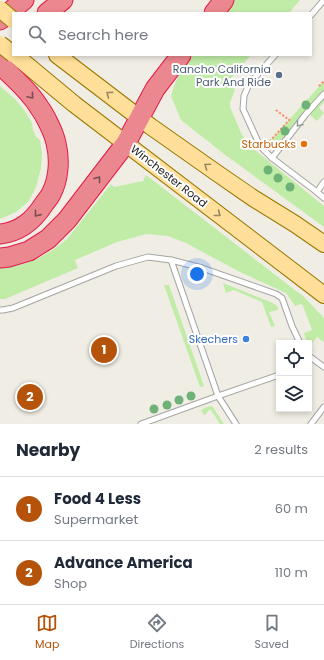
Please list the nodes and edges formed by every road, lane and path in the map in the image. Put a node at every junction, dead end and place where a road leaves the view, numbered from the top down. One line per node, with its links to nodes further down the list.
1 (24, 0): 10 (highway)
2 (63, 0): 6 (highway)
3 (224, 0): 7 (highway)
4 (324, 0): 8 (lane)
5 (0, 9): 9 (main road, bridge)
6 (48, 12)
7 (215, 12)
8 (312, 14)
9 (12, 19)
10 (0, 20)
11 (0, 44): 12 (main road, Winchester Road, bridge)
12 (9, 56): 20 (main road, Winchester Road); 25 (highway, one-way to 25)
13 (58, 56): 18 (main road, one-way to 13)
14 (180, 56): 18 (highway)
15 (274, 56): 21 (lane)
16 (324, 94): 21 (lane, one-way to 21)
17 (276, 110): 19 (path)
18 (140, 117): 20 (highway); 26 (main road, one-way to 18)
19 (289, 120)
20 (126, 143): 27 (highway, one-way to 20); 29 (main road, Winchester Road, one-way to 29)
21 (272, 158): 23 (lane)
22 (324, 182): 23 (lane)
23 (317, 192): 24 (lane)
24 (324, 198)
25 (0, 234)
26 (324, 244)
27 (0, 258)
28 (171, 260): 30 (lane); 31 (lane); 35 (lane)
29 (324, 295)
30 (0, 310)
31 (299, 340)
32 (314, 360): 33 (lane)
33 (324, 367)
34 (276, 376): 35 (lane)
35 (218, 396): 37 (lane); 38 (lane)
36 (324, 408): 39 (lane)
37 (141, 424)
38 (236, 424)
39 (311, 424)

